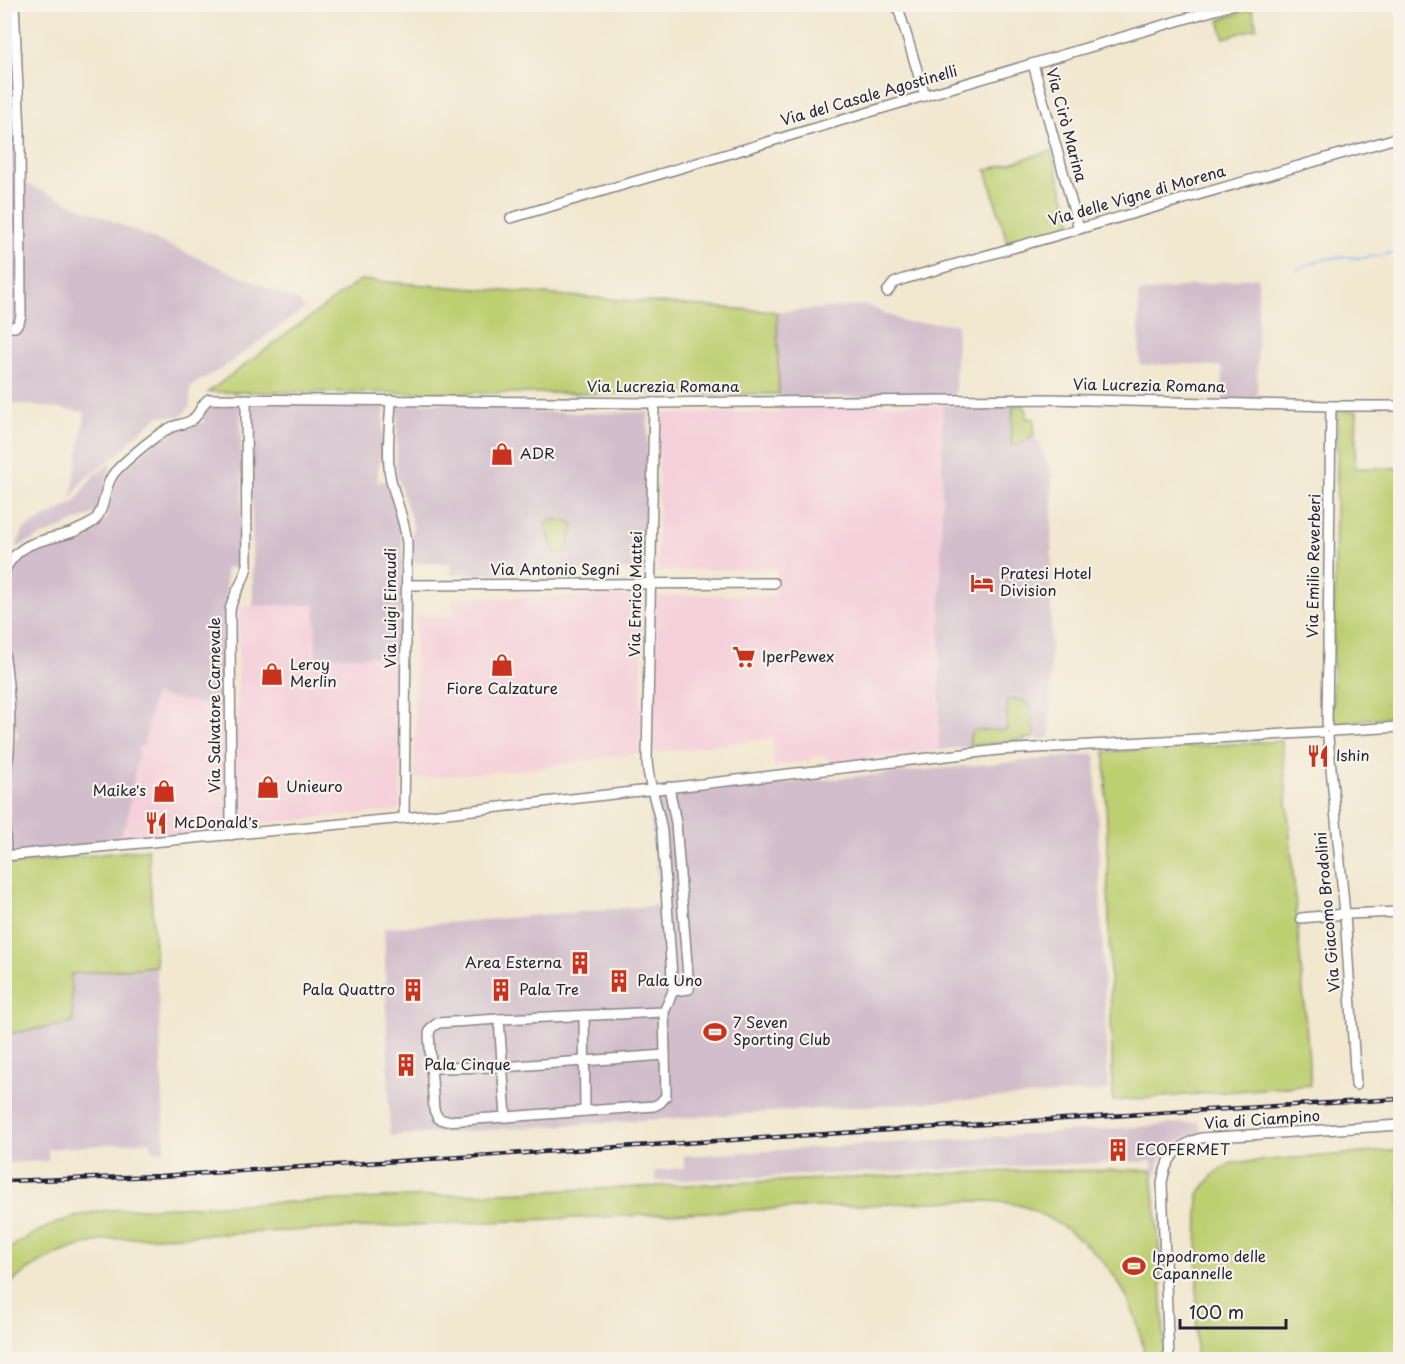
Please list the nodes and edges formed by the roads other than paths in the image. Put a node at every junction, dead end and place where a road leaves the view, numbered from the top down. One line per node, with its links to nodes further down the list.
1 (14, 4): 10 (street)
2 (897, 4): 5 (street)
3 (1235, 4): 4 (street, Via del Casale Agostinelli)
4 (1034, 64): 5 (street, Via del Casale Agostinelli); 8 (street, Via Cirò Marina)
5 (925, 96): 7 (street, Via del Casale Agostinelli)
6 (1401, 136): 8 (street, Via delle Vigne di Morena)
7 (511, 218)
8 (1079, 229): 9 (street, Via delle Vigne di Morena)
9 (887, 292)
10 (4, 327)
11 (246, 399): 12 (street, Via Lucrezia Romana); 16 (street, Via Lucrezia Romana); 28 (street, Via Salvatore Carnevale)
12 (392, 400): 13 (street, Via Lucrezia Romana); 19 (street, Via Luigi Einaudi)
13 (654, 403): 14 (street, Via Lucrezia Romana); 18 (street, Via Enrico Mattei)
14 (1331, 406): 15 (street, Via Lucrezia Romana); 22 (street, Via Emilio Reverberi)
15 (1401, 406)
16 (4, 571)
17 (774, 583): 18 (street, Via Antonio Segni)
18 (652, 584): 19 (street, Via Antonio Segni); 24 (street, Via Enrico Mattei)
19 (407, 585): 27 (street, Via Luigi Einaudi)
20 (4, 652): 23 (street)
21 (1401, 727): 22 (street)
22 (1327, 732): 25 (street); 31 (street, Via Giacomo Brodolini)
23 (4, 784)
24 (652, 787): 25 (street); 27 (street); 33 (street, Via Enrico Mattei)
25 (669, 787): 33 (street)
26 (4, 795): 29 (street)
27 (404, 818): 28 (street)
28 (231, 835): 29 (street)
29 (5, 856)
30 (1401, 912): 31 (street)
31 (1345, 914): 32 (street); 41 (street, Via Giacomo Brodolini)
32 (1301, 918)
33 (673, 991): 34 (street)
34 (664, 1012): 35 (street); 37 (street)
35 (584, 1015): 36 (street); 38 (street)
36 (499, 1019): 39 (street); 40 (street)
37 (665, 1055): 38 (street); 42 (street)
38 (584, 1061): 39 (street); 42 (street)
39 (502, 1067): 40 (street); 43 (street)
40 (431, 1068): 43 (street)
41 (1356, 1085)
42 (585, 1111): 43 (street)
43 (506, 1117)
44 (1401, 1118): 46 (street)
45 (1401, 1125): 46 (street, Via di Ciampino)
46 (1386, 1126): 47 (street, Via di Ciampino)
47 (1168, 1359)

